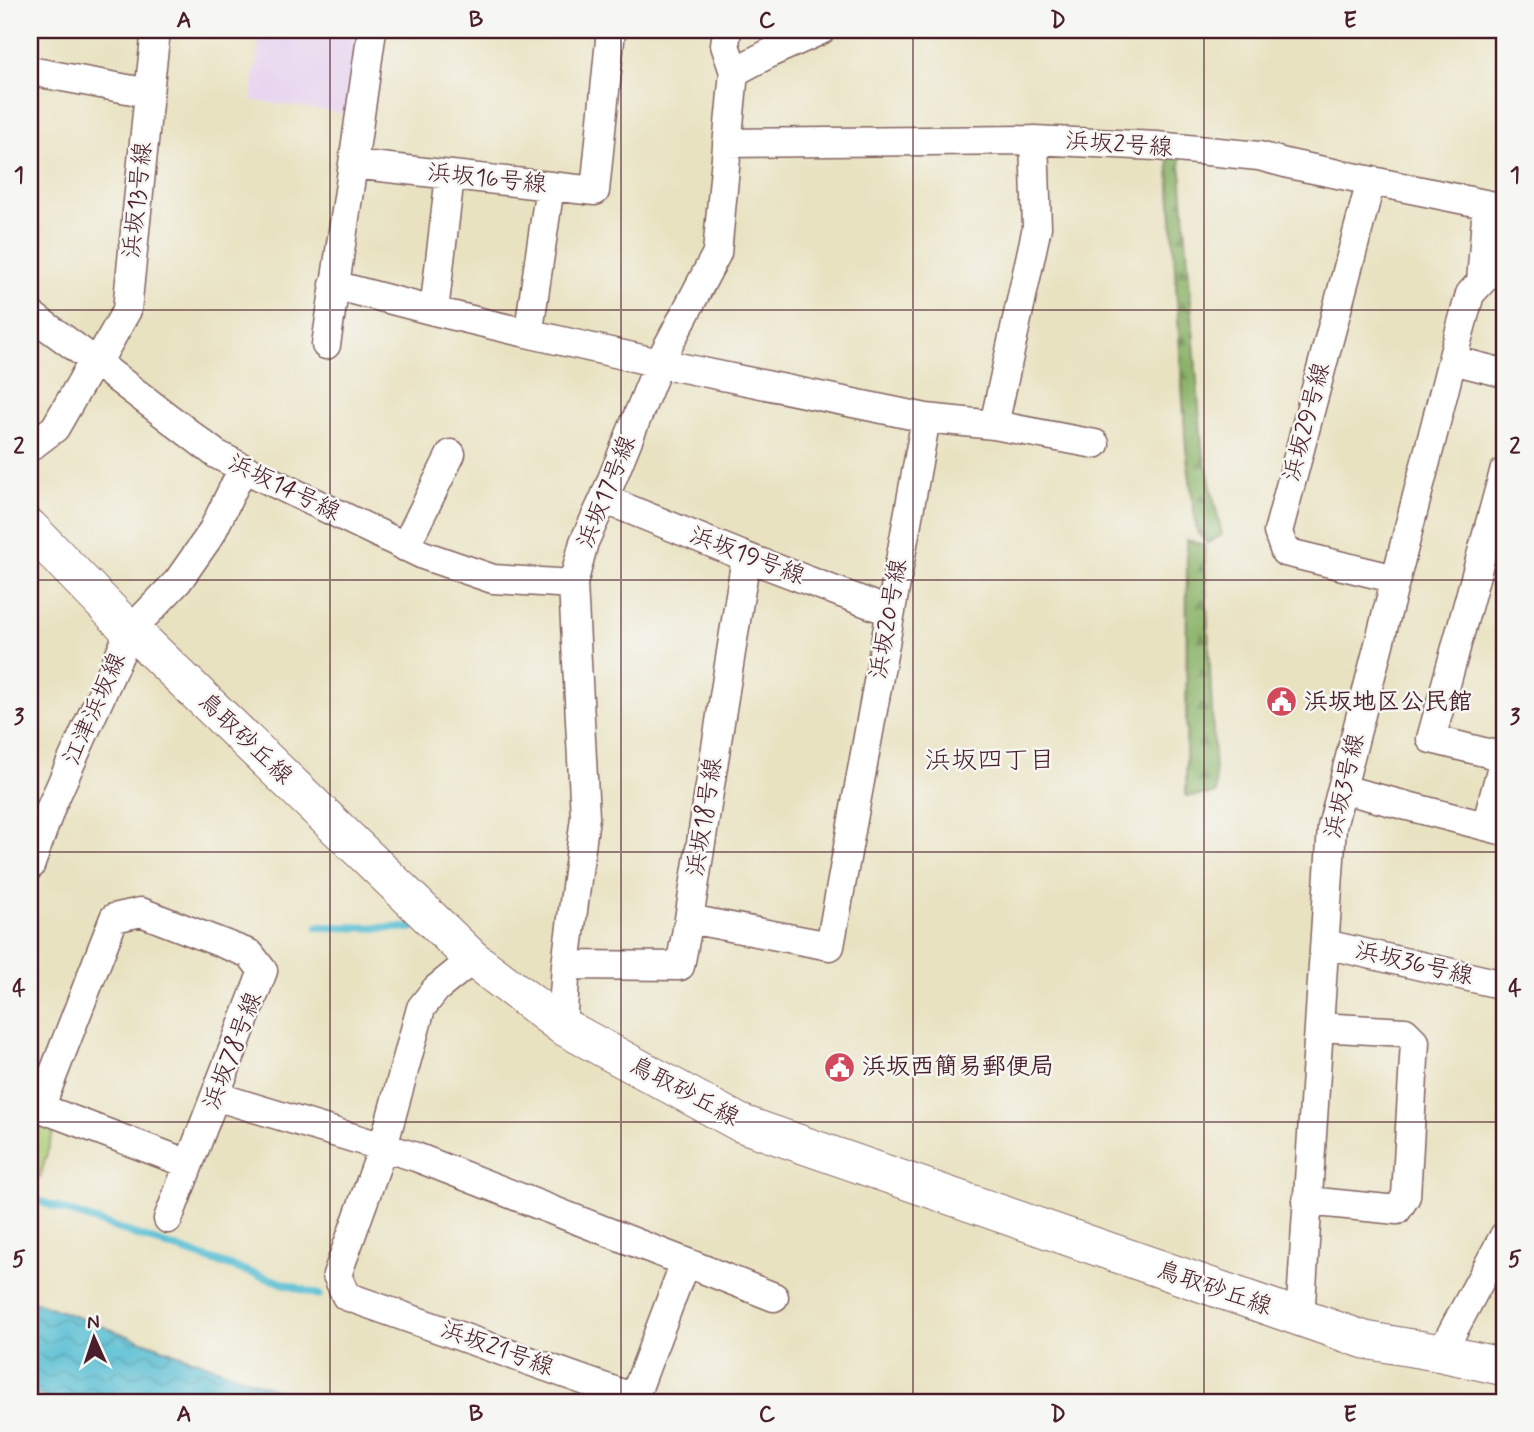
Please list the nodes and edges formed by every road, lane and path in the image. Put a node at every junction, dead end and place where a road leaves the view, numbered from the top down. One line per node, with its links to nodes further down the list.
1 (156, 30): 8 (street, 浜坂13号線)
2 (372, 30): 11 (street)
3 (611, 30): 14 (street, 浜坂16号線)
4 (727, 30): 7 (street)
5 (821, 30): 7 (street)
6 (30, 71): 8 (street)
7 (734, 72): 10 (street, 浜坂17号線)
8 (149, 93): 24 (street, 浜坂13号線)
9 (1034, 139): 10 (street, 浜坂2号線); 13 (street, 浜坂2号線); 28 (street)
10 (727, 143): 25 (street, 浜坂17号線)
11 (354, 164): 12 (street, 浜坂16号線); 18 (street)
12 (450, 176): 14 (street, 浜坂16号線); 19 (street)
13 (1371, 181): 15 (street, 浜坂2号線); 38 (street, 浜坂29号線)
14 (550, 186): 21 (street)
15 (1496, 207): 17 (street)
16 (1504, 260): 17 (street)
17 (1481, 282): 23 (street, 浜坂3号線)
18 (334, 285): 19 (street); 22 (street)
19 (434, 311): 21 (street)
20 (30, 314): 24 (street, 浜坂14号線)
21 (522, 332): 25 (street)
22 (326, 345)
23 (1452, 360): 26 (street); 38 (street, 浜坂3号線)
24 (97, 363): 30 (street, 浜坂13号線); 32 (street, 浜坂14号線)
25 (659, 363): 27 (street); 34 (street, 浜坂17号線)
26 (1504, 373)
27 (926, 418): 28 (street); 40 (street, 浜坂20号線)
28 (994, 425): 29 (street)
29 (1095, 444)
30 (30, 447)
31 (451, 454): 36 (street)
32 (243, 468): 36 (street, 浜坂14号線); 41 (street, 江津浜坂線)
33 (1504, 472): 42 (street)
34 (604, 499): 37 (street, 浜坂19号線); 39 (street, 浜坂17号線)
35 (30, 528): 41 (main road, 鳥取砂丘線)
36 (405, 547): 39 (street, 浜坂14号線)
37 (746, 557): 40 (street, 浜坂19号線); 47 (street, 浜坂18号線)
38 (1396, 579): 43 (street, 浜坂3号線)
39 (573, 584): 50 (street, 浜坂17号線)
40 (891, 612): 47 (street, 浜坂20号線)
41 (130, 631): 44 (street, 江津浜坂線); 49 (main road, 鳥取砂丘線)
42 (1504, 758): 45 (street)
43 (1342, 789): 45 (street); 48 (street, 浜坂3号線)
44 (41, 803): 46 (street, 江津浜坂線)
45 (1495, 828)
46 (30, 866)
47 (689, 919): 50 (street, 浜坂18号線)
48 (1325, 944): 51 (street, 浜坂36号線); 53 (street, 浜坂3号線)
49 (473, 959): 52 (main road, 鳥取砂丘線); 56 (street, 浜坂21号線)
50 (566, 964): 52 (street, 浜坂17号線)
51 (1504, 985)
52 (562, 1026): 63 (main road, 鳥取砂丘線)
53 (1319, 1027): 58 (street, 浜坂3号線); 58 (street)
54 (215, 1096): 55 (street, 浜坂78号線); 56 (street); 57 (street, 浜坂78号線)
55 (35, 1106): 57 (street)
56 (383, 1147): 61 (street); 66 (street, 浜坂21号線)
57 (189, 1164): 59 (street, 浜坂78号線)
58 (1307, 1201): 63 (street, 浜坂3号線)
59 (168, 1219)
60 (1504, 1236): 64 (street)
61 (685, 1262): 62 (street); 66 (street, 浜坂21号線)
62 (774, 1297)
63 (1300, 1319): 64 (main road, 鳥取砂丘線)
64 (1441, 1353): 65 (main road, 鳥取砂丘線)
65 (1504, 1367)
66 (639, 1400)

